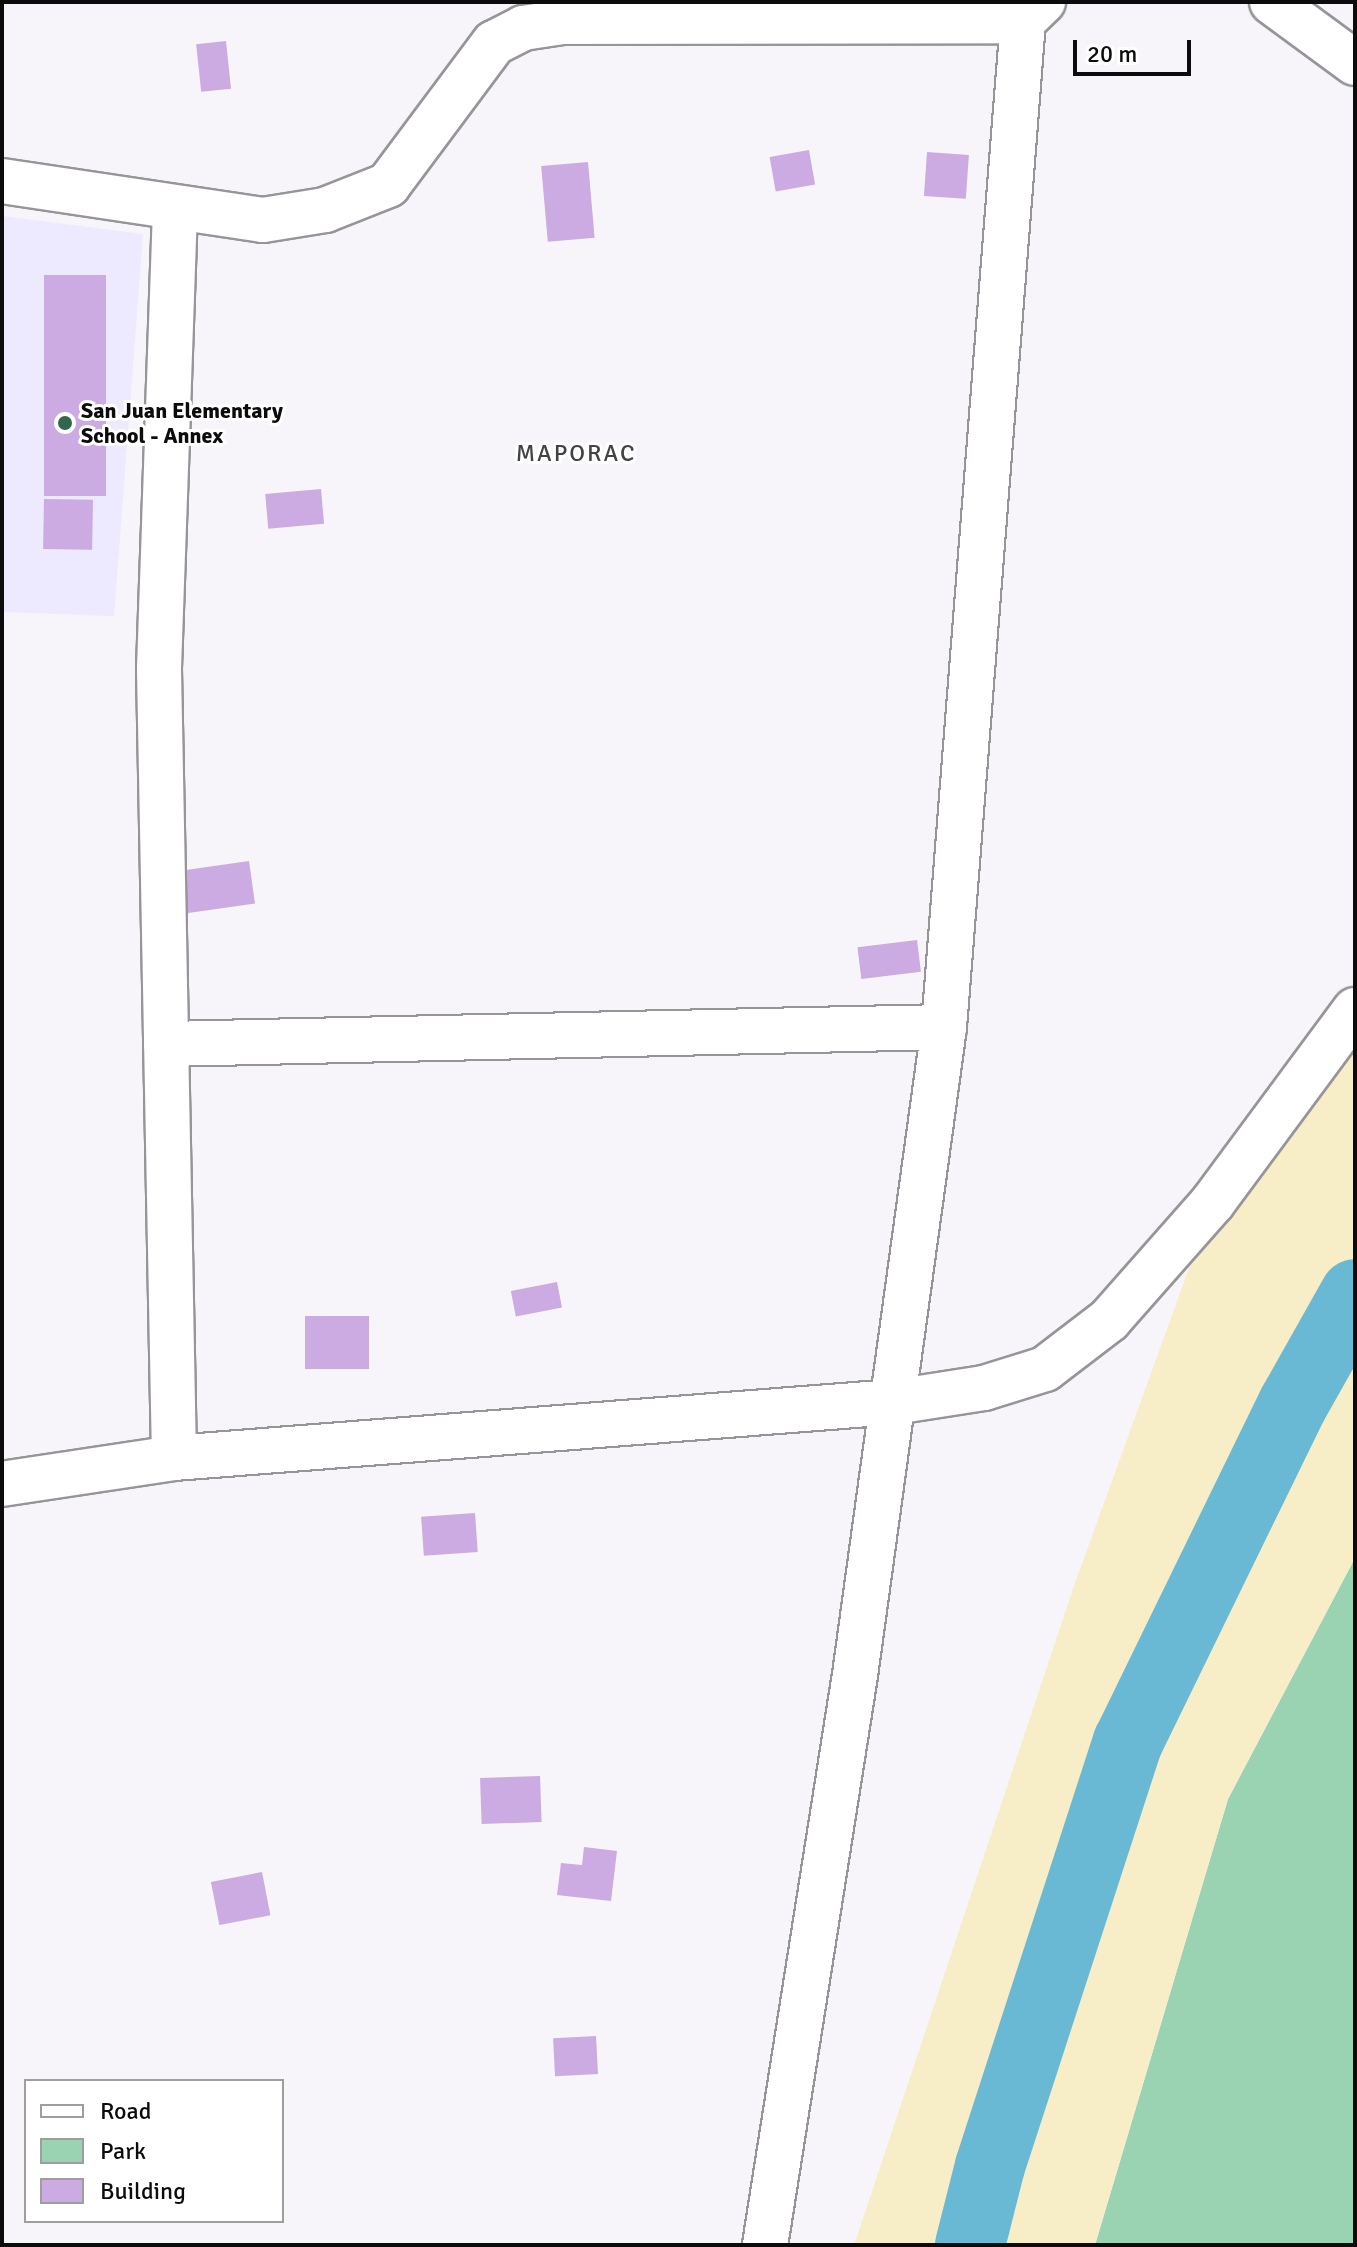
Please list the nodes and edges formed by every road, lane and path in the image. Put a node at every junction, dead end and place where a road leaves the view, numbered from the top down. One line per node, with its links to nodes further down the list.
1 (1272, 2): 3 (street)
2 (1033, 12): 5 (street); 7 (street)
3 (1355, 63)
4 (2, 181): 5 (street)
5 (175, 208): 8 (street)
6 (1355, 1010): 9 (street)
7 (944, 1027): 8 (street); 9 (street)
8 (166, 1044): 10 (street)
9 (894, 1402): 10 (street); 12 (street)
10 (174, 1458): 11 (street)
11 (2, 1484)
12 (765, 2245)

